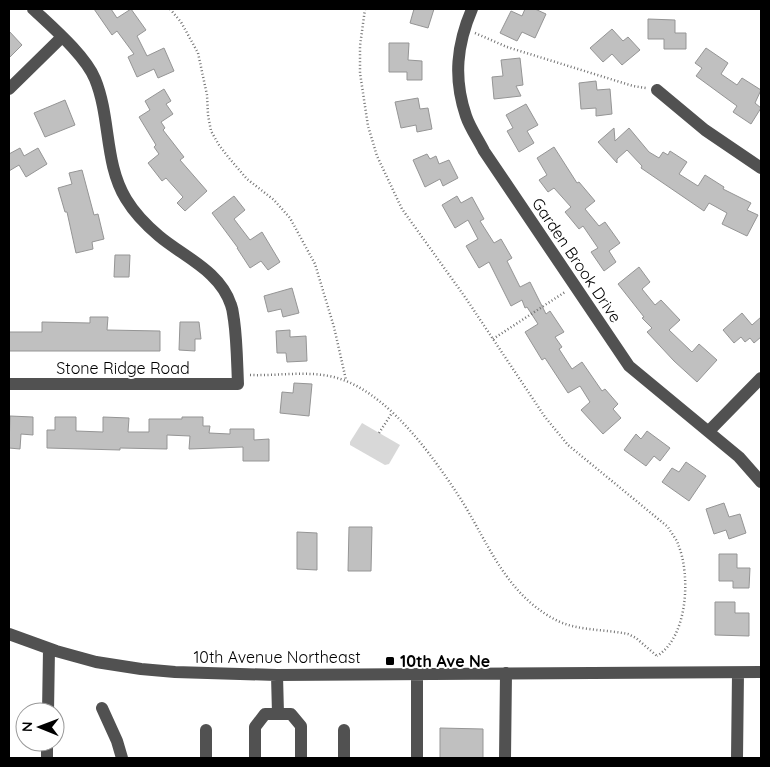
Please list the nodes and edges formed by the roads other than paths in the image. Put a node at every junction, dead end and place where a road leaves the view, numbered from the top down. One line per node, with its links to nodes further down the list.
1 (33, 9): 3 (street)
2 (472, 9): 9 (street, Garden Brook Drive)
3 (62, 37): 4 (street); 8 (street, Stone Ridge Road)
4 (9, 89)
5 (657, 90): 6 (street)
6 (761, 168)
7 (761, 378): 9 (street)
8 (9, 384)
9 (710, 431): 10 (street, Garden Brook Drive)
10 (761, 482)
11 (9, 634): 12 (street, 10th Avenue Northeast)
12 (49, 649): 17 (street, 10th Avenue Northeast); 18 (street)
13 (761, 672): 14 (street, 10th Avenue Northeast)
14 (738, 673): 16 (street, 10th Avenue Northeast); 30 (street)
15 (416, 674): 16 (street, 10th Avenue Northeast); 17 (street, 10th Avenue Northeast); 23 (street)
16 (506, 674): 29 (street)
17 (277, 675): 20 (street)
18 (48, 702)
19 (102, 708): 24 (street)
20 (278, 714): 26 (street); 27 (street)
21 (206, 730): 25 (street)
22 (344, 730): 28 (street)
23 (415, 757)
24 (122, 758)
25 (206, 758)
26 (255, 758)
27 (301, 758)
28 (344, 758)
29 (505, 758)
30 (737, 758)

